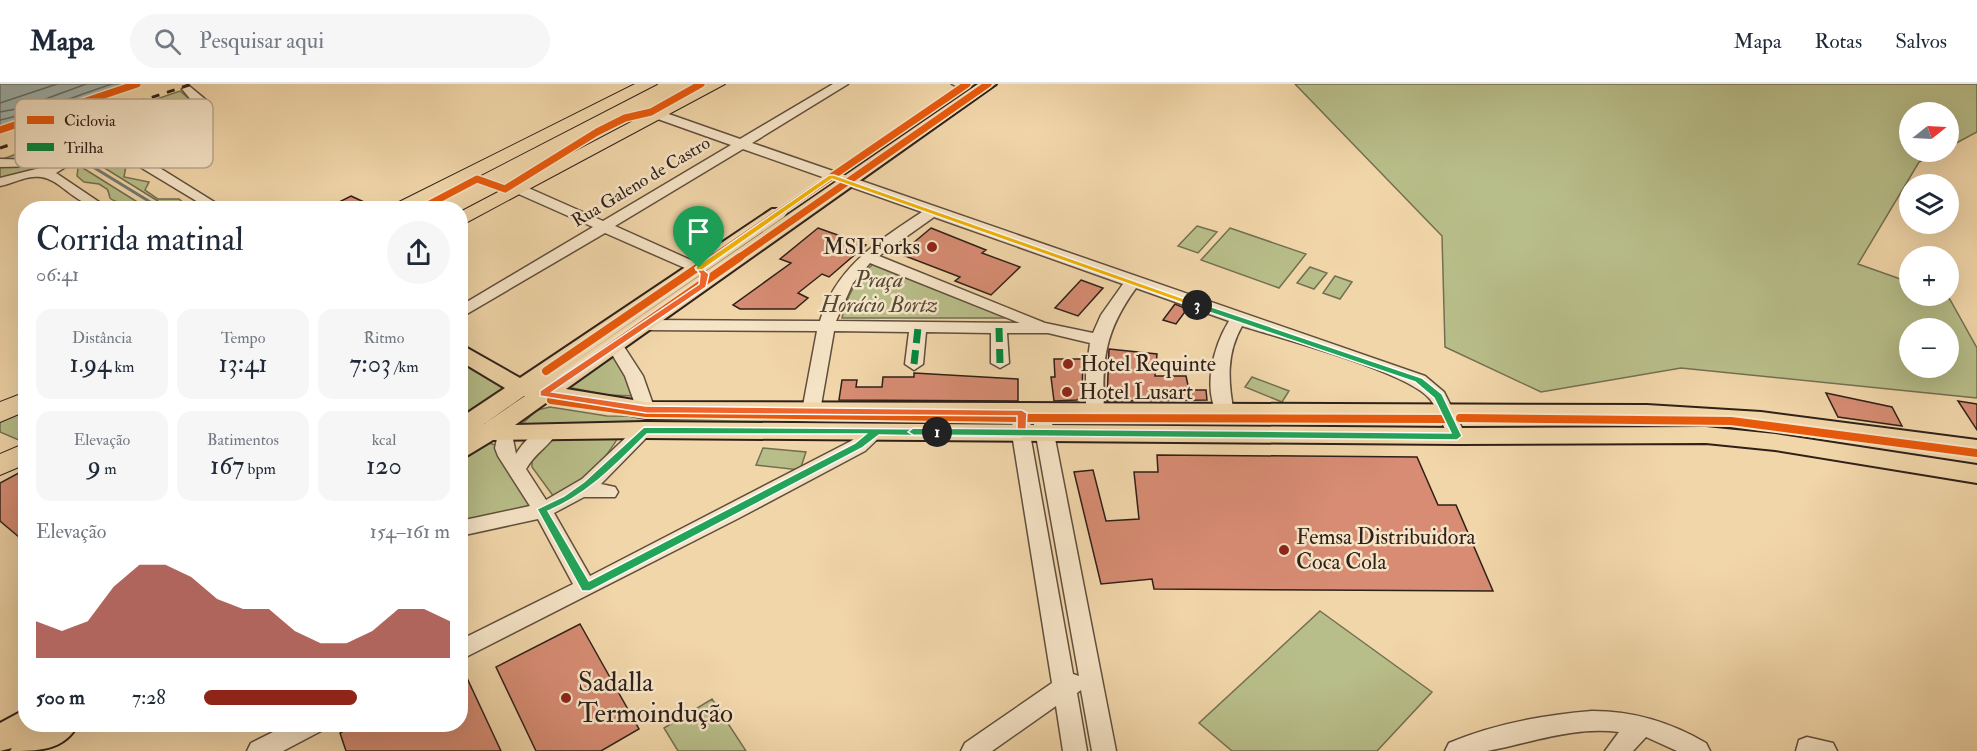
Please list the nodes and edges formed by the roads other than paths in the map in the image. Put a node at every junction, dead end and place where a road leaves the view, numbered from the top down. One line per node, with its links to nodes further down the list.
1 (648, 84): 10 (highway)
2 (656, 84): 9 (highway)
3 (716, 84): 9 (highway)
4 (842, 84): 11 (street, Rua Galeno de Castro)
5 (988, 84): 12 (main road)
6 (963, 85): 12 (main road)
7 (188, 89): 8 (street)
8 (199, 99)
9 (659, 115): 11 (street); 14 (highway)
10 (541, 138): 13 (highway); 14 (highway)
11 (740, 144): 23 (street); 31 (street, Rua Galeno de Castro)
12 (887, 147): 23 (main road)
13 (514, 152): 20 (highway); 28 (highway)
14 (585, 154): 20 (highway)
15 (0, 163): 16 (street)
16 (15, 166)
17 (29, 168): 21 (street)
18 (46, 168): 21 (street)
19 (152, 168): 27 (street)
20 (556, 169): 25 (highway)
21 (41, 170): 22 (street); 24 (street); 26 (street)
22 (0, 176)
23 (840, 180): 29 (street); 33 (main road)
24 (0, 182)
25 (519, 189): 30 (highway); 31 (street)
26 (90, 201)
27 (206, 201)
28 (416, 201)
29 (932, 212): 32 (street); 34 (street)
30 (468, 216)
31 (604, 225): 33 (street); 35 (street, Rua Galeno de Castro)
32 (869, 257): 38 (street); 41 (street)
33 (701, 277): 37 (main road); 47 (main road)
34 (1132, 282): 36 (street); 42 (street)
35 (468, 308)
36 (1238, 319): 53 (street); 54 (street)
37 (644, 325): 38 (street); 43 (main road)
38 (827, 326): 39 (street); 50 (street)
39 (918, 328): 40 (street); 46 (street)
40 (999, 328): 41 (street); 45 (street)
41 (1048, 328): 42 (street)
42 (1097, 339): 52 (street)
43 (615, 346): 48 (main road); 55 (street)
44 (468, 356): 47 (main road)
45 (1000, 363)
46 (914, 364)
47 (520, 388): 48 (main road); 57 (main road)
48 (543, 394): 55 (main road); 60 (main road)
49 (18, 404): 51 (highway)
50 (811, 411): 55 (main road); 56 (main road)
51 (0, 413)
52 (1095, 413): 53 (main road); 56 (main road)
53 (1225, 413): 54 (main road)
54 (1447, 413): 62 (street); 64 (main road)
55 (645, 420): 59 (main road); 61 (main road); 71 (street)
56 (1032, 423): 59 (main road); 62 (main road); 68 (street); 69 (street)
57 (468, 424)
58 (468, 430): 60 (main road)
59 (877, 431): 75 (street)
60 (497, 432): 61 (main road); 63 (main road); 67 (street)
61 (548, 433): 67 (street)
62 (1457, 436): 70 (main road)
63 (468, 448)
64 (1977, 448)
65 (18, 456): 66 (highway)
66 (0, 465)
67 (516, 469): 73 (street)
68 (1027, 470): 69 (street); 77 (street)
69 (1051, 471): 76 (street)
70 (1977, 474)
71 (580, 490): 72 (street); 73 (street)
72 (608, 492)
73 (542, 509): 74 (street); 75 (street)
74 (468, 528)
75 (586, 588): 78 (street)
76 (1077, 618): 77 (street); 79 (street)
77 (1052, 622): 80 (street)
78 (468, 647)
79 (1088, 678): 80 (street); 90 (street)
80 (1063, 688): 88 (street); 89 (street)
81 (1641, 726): 91 (street); 92 (street); 93 (street)
82 (18, 727): 85 (main road)
83 (52, 732): 86 (main road)
84 (297, 732): 87 (street)
85 (0, 739)
86 (25, 751)
87 (259, 751)
88 (973, 751)
89 (1075, 751)
90 (1104, 751)
91 (1457, 751)
92 (1617, 751)
93 (1698, 751)

